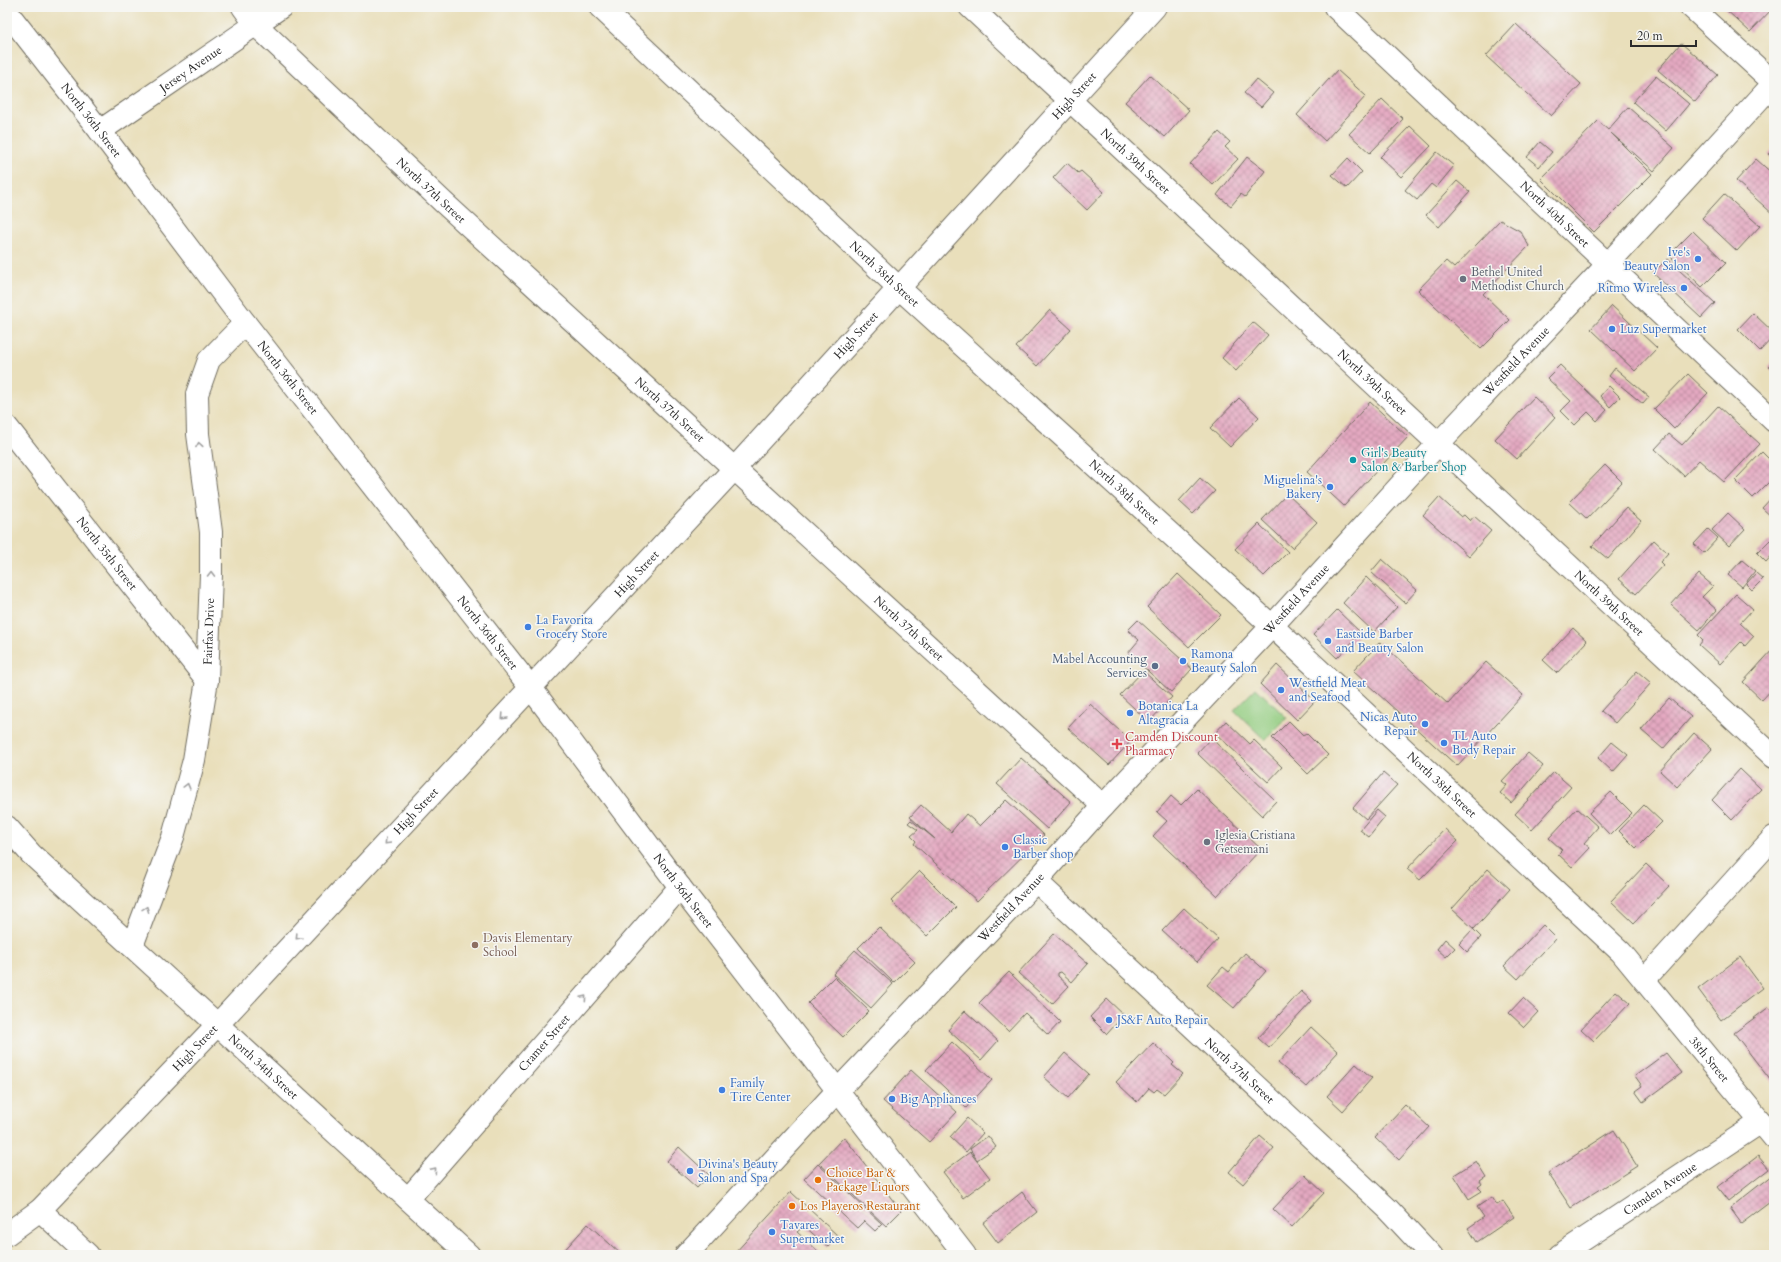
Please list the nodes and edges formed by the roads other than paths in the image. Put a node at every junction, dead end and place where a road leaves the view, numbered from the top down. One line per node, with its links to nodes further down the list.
1 (15, 7): 9 (street)
2 (243, 7): 10 (street, North 37th Street)
3 (281, 7): 10 (street, Jersey Avenue)
4 (600, 7): 15 (street, North 38th Street)
5 (970, 7): 12 (street, North 39th Street)
6 (1155, 7): 12 (street, High Street)
7 (1335, 7): 14 (street, North 40th Street)
8 (1690, 7): 11 (street)
9 (7, 12): 13 (street, North 36th Street)
10 (256, 25): 13 (street, Jersey Avenue); 20 (street, North 37th Street)
11 (1774, 83): 14 (street, Westfield Avenue)
12 (1070, 100): 15 (street, High Street); 19 (street, North 39th Street)
13 (100, 131): 16 (street, North 36th Street)
14 (1607, 265): 17 (street, North 40th Street); 19 (street, Westfield Avenue)
15 (899, 288): 20 (street, High Street); 21 (street, North 38th Street)
16 (245, 323): 22 (street, Fairfax Drive, one-way to 16); 23 (street, North 36th Street)
17 (1774, 421)
18 (7, 427): 22 (street, North 35th Street)
19 (1438, 444): 21 (street, Westfield Avenue); 24 (street, North 39th Street)
20 (734, 469): 23 (street, High Street); 25 (street, North 37th Street)
21 (1272, 626): 25 (street, Westfield Avenue); 31 (street, North 38th Street)
22 (207, 680): 30 (street, Fairfax Drive, one-way to 22)
23 (531, 688): 29 (street, North 36th Street); 32 (street, High Street, one-way to 32)
24 (1774, 757)
25 (1102, 806): 28 (street, Westfield Avenue)
26 (10, 837): 30 (street, North 34th Street)
27 (1774, 837): 31 (street)
28 (1036, 881): 33 (street, Westfield Avenue); 38 (street, North 37th Street)
29 (680, 887): 33 (street, North 36th Street); 35 (street, Cramer Street, one-way to 29)
30 (132, 946): 32 (street, North 34th Street)
31 (1644, 980): 34 (street, 38th Street)
32 (218, 1024): 35 (street, North 34th Street); 36 (street, High Street)
33 (838, 1090): 42 (street, Westfield Avenue); 43 (street, North 36th Street)
34 (1768, 1130): 39 (street, Camden Avenue)
35 (408, 1199): 41 (street, North 34th Street)
36 (40, 1210): 37 (street, High Street); 40 (street)
37 (7, 1234)
38 (1428, 1250)
39 (1570, 1252)
40 (88, 1255)
41 (469, 1255)
42 (686, 1255)
43 (965, 1255)

